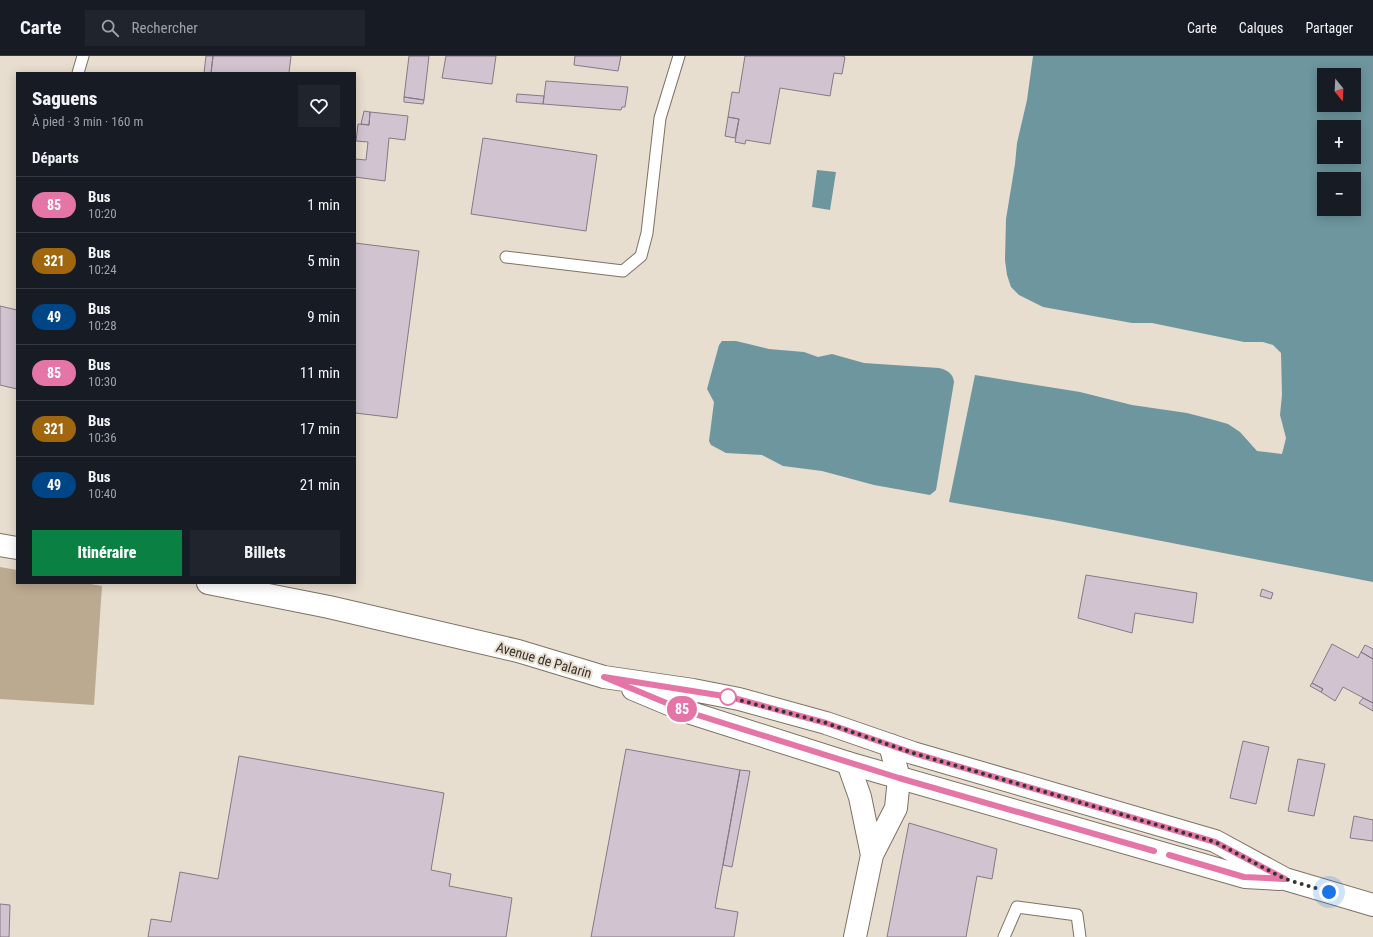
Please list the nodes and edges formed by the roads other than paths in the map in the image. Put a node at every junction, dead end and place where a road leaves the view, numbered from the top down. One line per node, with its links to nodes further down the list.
1 (83, 56): 3 (lane)
2 (679, 56): 4 (lane)
3 (78, 72)
4 (506, 257)
5 (0, 545): 6 (main road)
6 (16, 548)
7 (213, 584): 8 (main road, Avenue de Palarin)
8 (604, 677): 9 (main road, Avenue de Palarin); 10 (main road, Avenue de Palarin)
9 (896, 762): 10 (main road, Avenue de Palarin); 11 (main road, Avenue de Palarin); 12 (main road); 13 (main road); 15 (main road, Avenue de Palarin)
10 (848, 763): 12 (main road)
11 (928, 786): 13 (main road); 15 (main road, Avenue de Palarin)
12 (860, 797): 14 (main road)
13 (896, 808): 14 (main road)
14 (872, 855): 17 (main road)
15 (1285, 879): 16 (main road, Avenue de Palarin)
16 (1373, 905)
17 (855, 937)
18 (1004, 937): 19 (lane)
19 (1080, 937)

